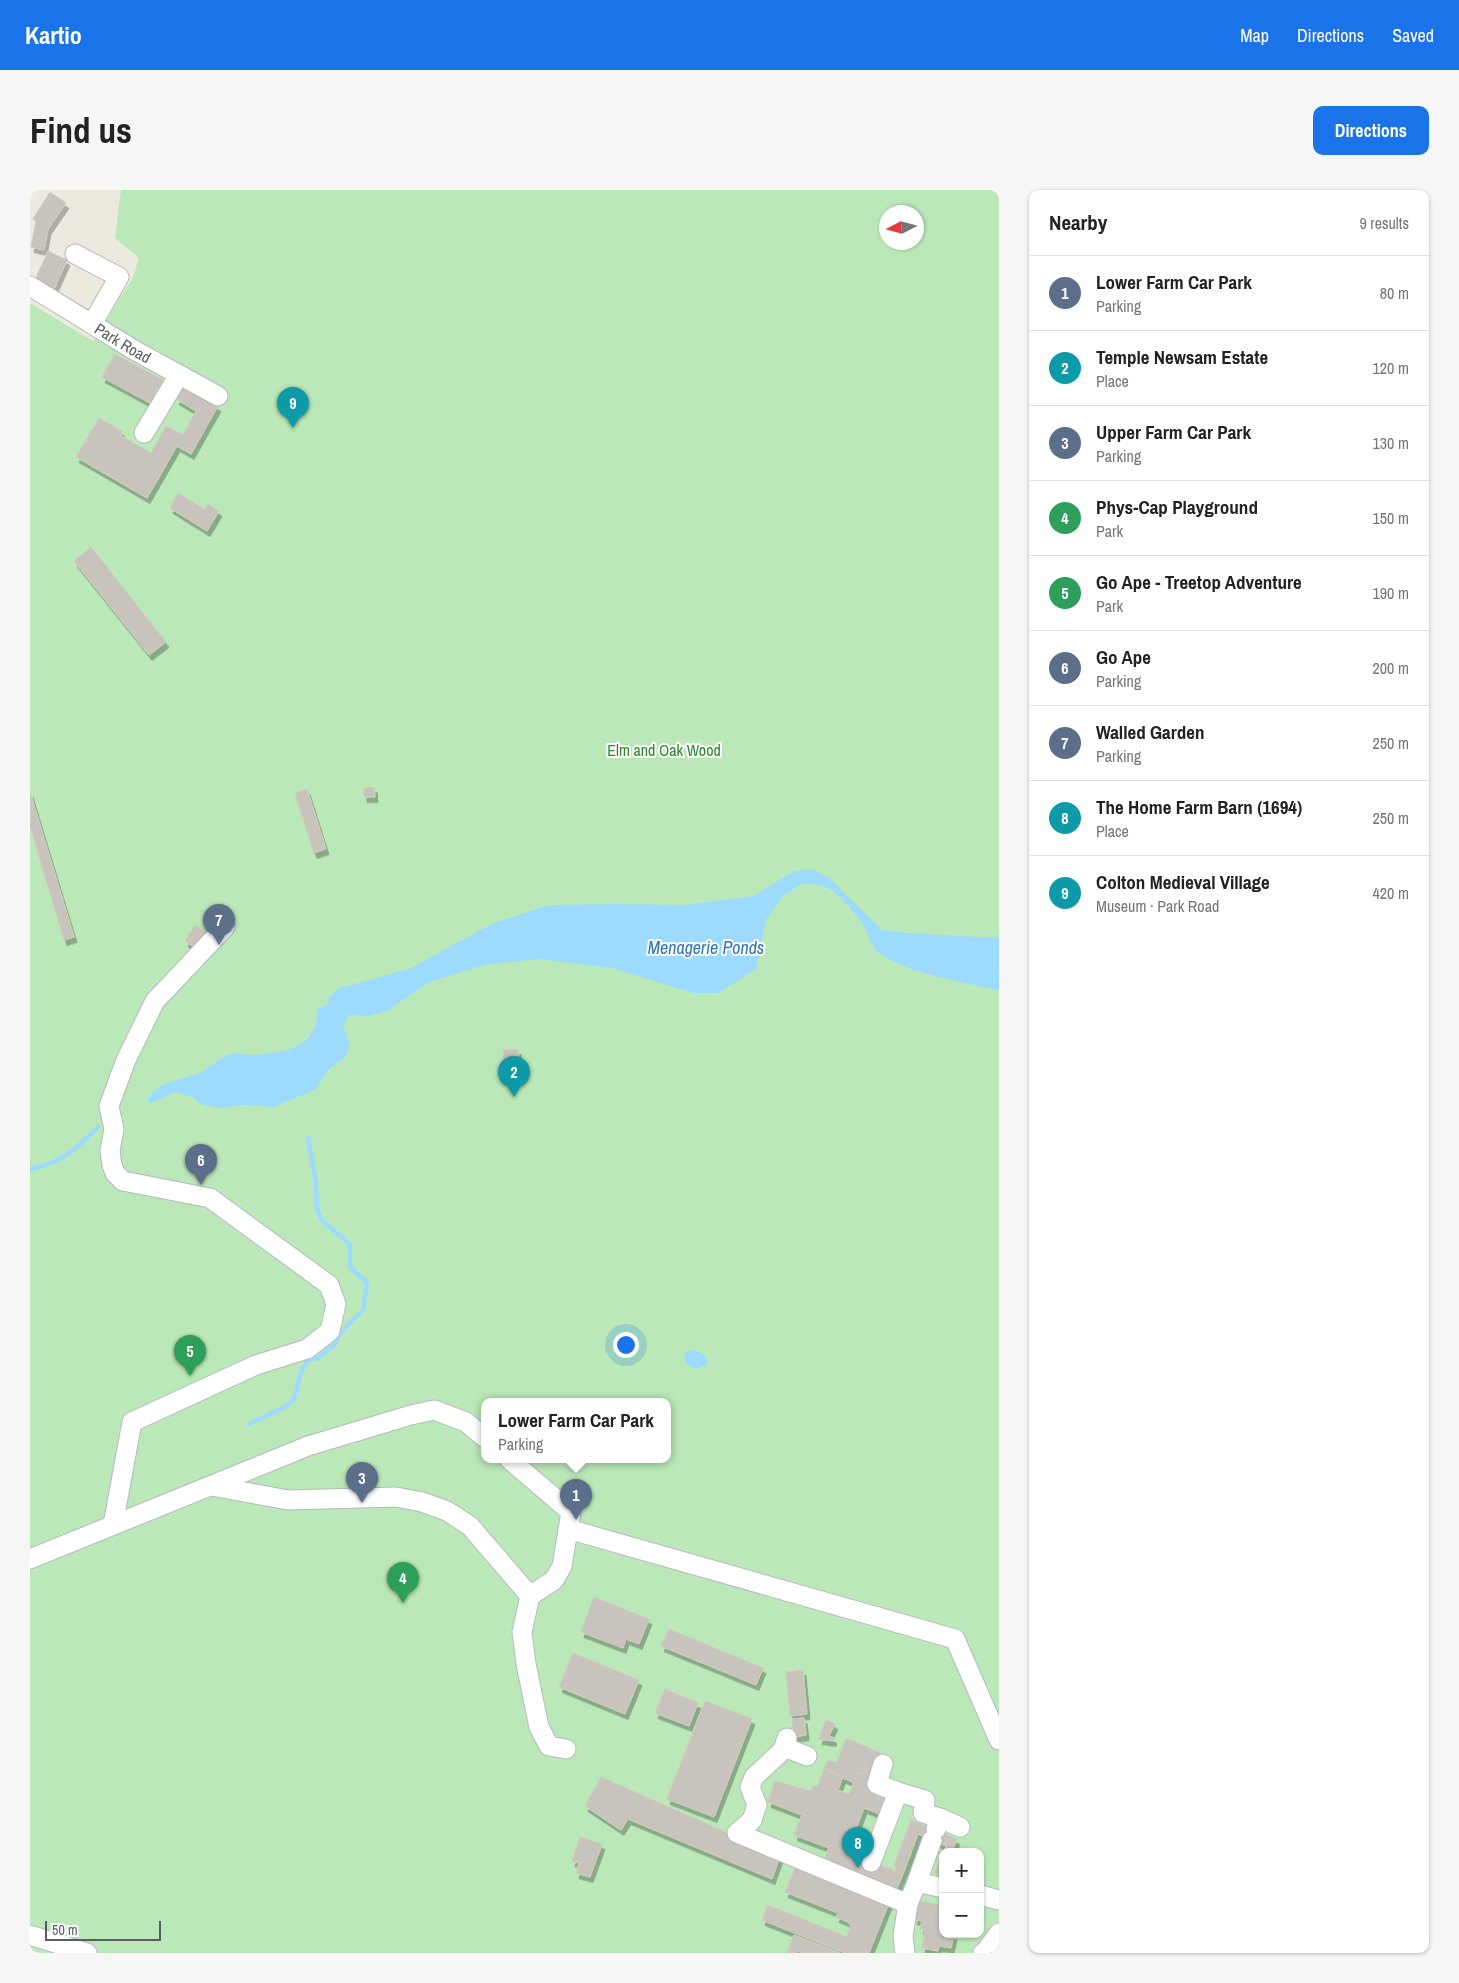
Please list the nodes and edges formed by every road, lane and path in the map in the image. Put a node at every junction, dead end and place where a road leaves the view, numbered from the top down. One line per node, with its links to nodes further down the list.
1 (75, 254): 3 (street)
2 (30, 286): 3 (street, Park Road)
3 (92, 324): 4 (street, Park Road)
4 (179, 375): 5 (street, Park Road); 6 (street)
5 (218, 396)
6 (144, 433)
7 (225, 927): 11 (street)
8 (481, 1435): 10 (street)
9 (514, 1463): 12 (street)
10 (212, 1486): 11 (street); 14 (street)
11 (113, 1525): 13 (street)
12 (568, 1530): 14 (street); 15 (street)
13 (30, 1559)
14 (530, 1596): 16 (street)
15 (999, 1740)
16 (566, 1749)
17 (806, 1756): 27 (street)
18 (883, 1764): 19 (street)
19 (898, 1792): 21 (street); 22 (street)
20 (960, 1827): 21 (street)
21 (936, 1830): 23 (street)
22 (871, 1862)
23 (917, 1882): 24 (street); 27 (street)
24 (939, 1887)
25 (984, 1896): 26 (street)
26 (999, 1900)
27 (908, 1904): 31 (street)
28 (999, 1933): 32 (street)
29 (30, 1935): 30 (street)
30 (86, 1953)
31 (905, 1953)
32 (983, 1953)

